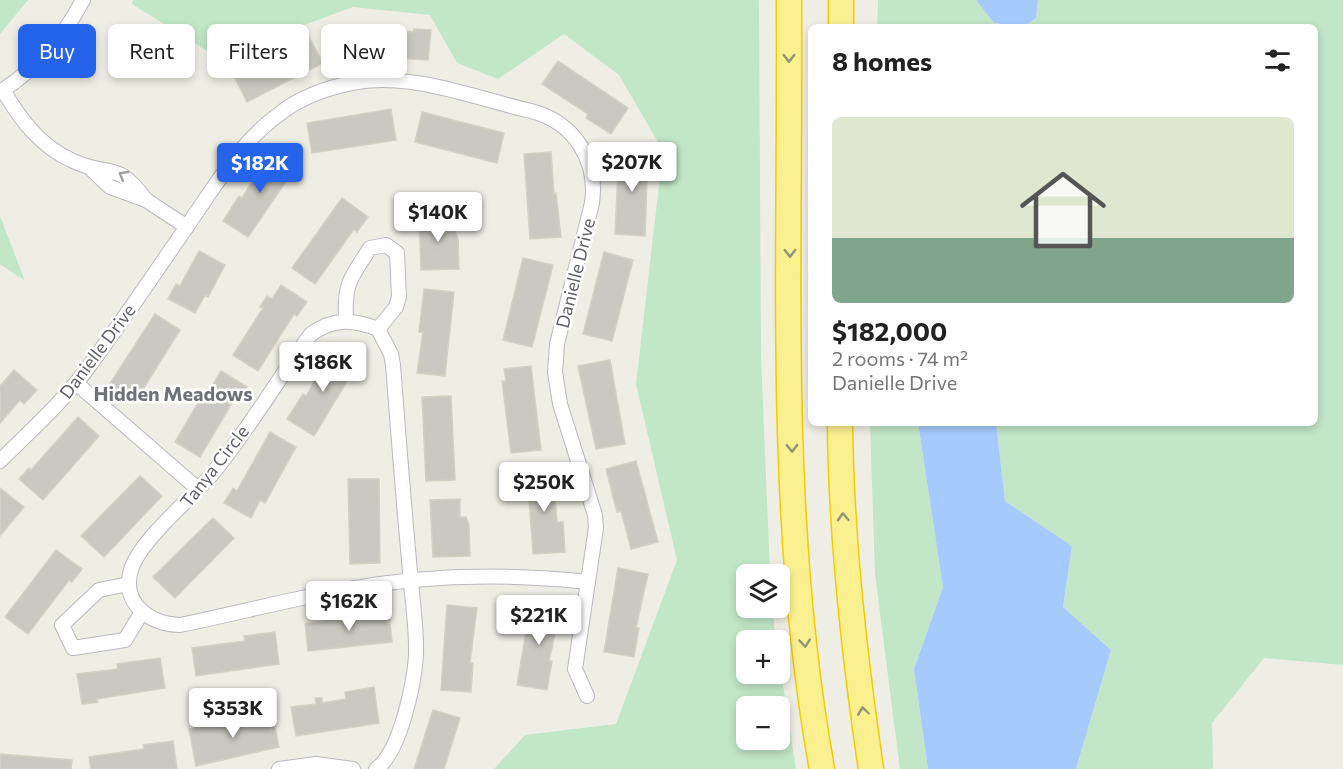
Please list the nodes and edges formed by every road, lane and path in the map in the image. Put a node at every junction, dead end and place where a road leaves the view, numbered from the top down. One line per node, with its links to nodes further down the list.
1 (83, 0): 5 (street)
2 (789, 0): 21 (highway, one-way to 21)
3 (841, 0): 4 (highway)
4 (841, 24)
5 (2, 91): 6 (street)
6 (187, 227): 9 (street, Danielle Drive); 14 (street, Danielle Drive)
7 (346, 320): 8 (street); 8 (street); 12 (street, Tanya Circle)
8 (378, 329): 13 (street)
9 (76, 383): 11 (street, Danielle Drive); 12 (street)
10 (840, 426): 22 (highway, one-way to 10)
11 (0, 461)
12 (198, 489): 15 (street, Tanya Circle)
13 (410, 582): 14 (street); 16 (street); 20 (street)
14 (588, 582): 17 (street, Danielle Drive)
15 (129, 584): 16 (street); 16 (street)
16 (142, 612)
17 (587, 696)
18 (279, 769): 19 (street)
19 (353, 769)
20 (376, 769)
21 (822, 769)
22 (871, 769)

